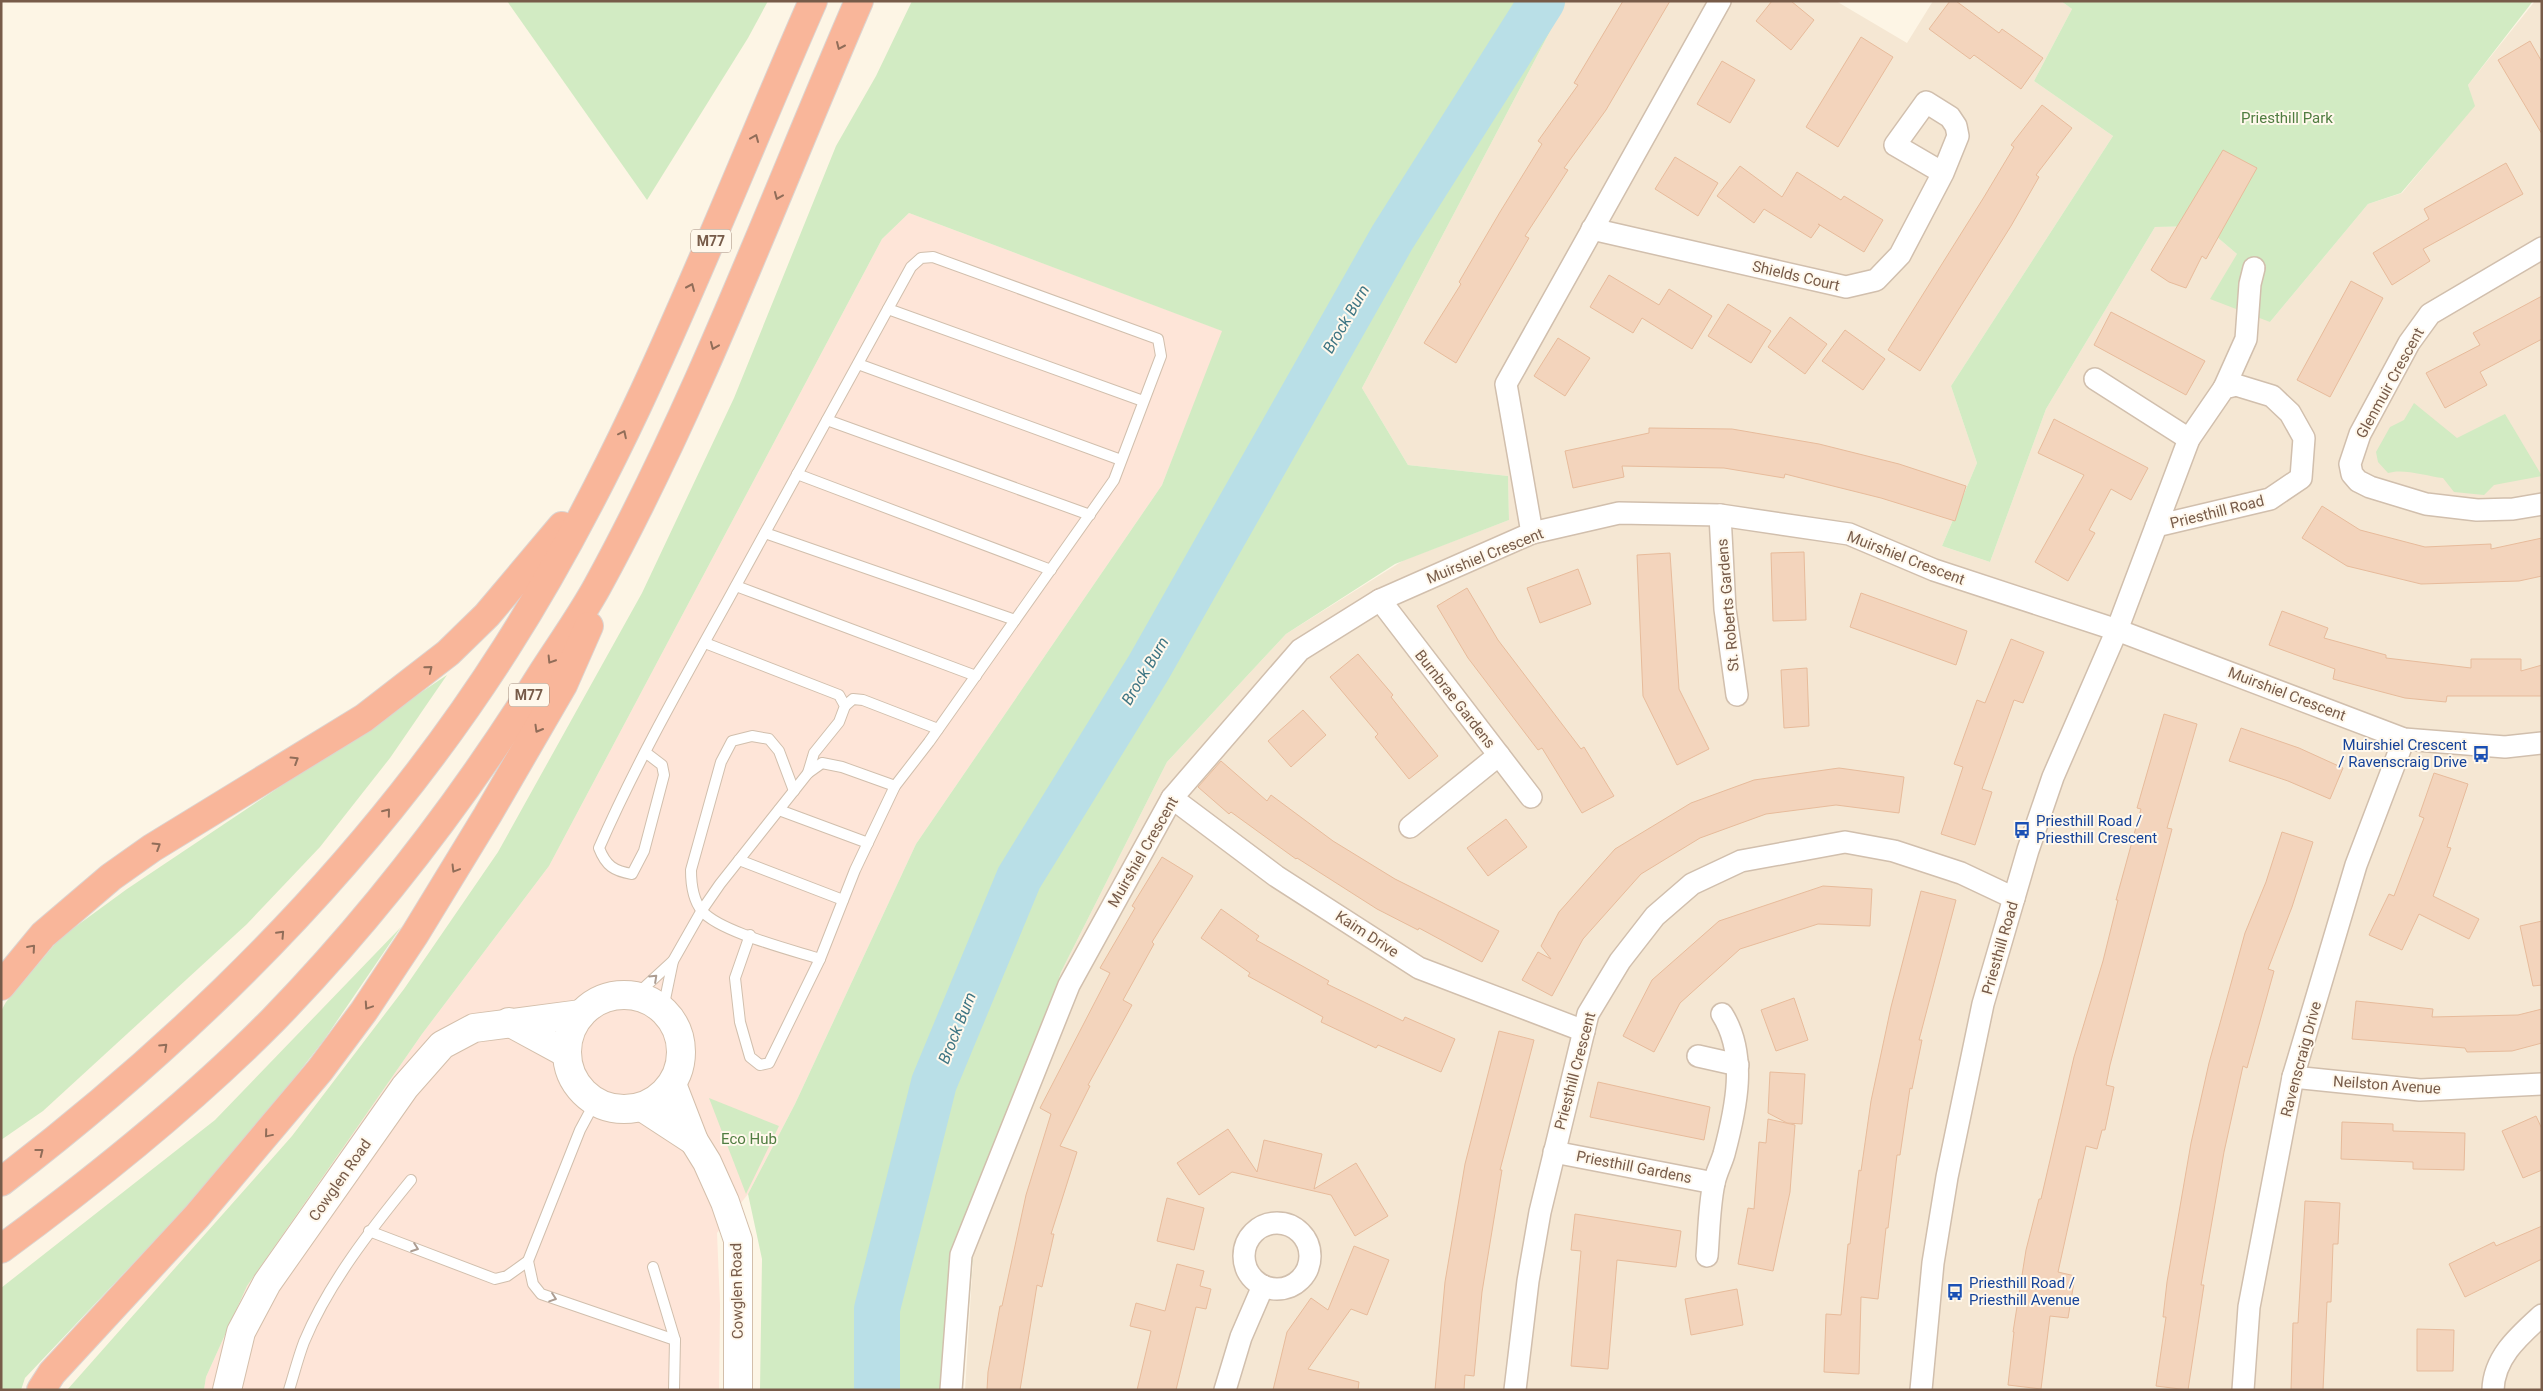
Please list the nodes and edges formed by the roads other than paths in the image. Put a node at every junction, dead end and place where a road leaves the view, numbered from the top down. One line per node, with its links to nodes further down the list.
1 (813, 1): 17 (highway, M77, one-way to 1)
2 (859, 1): 18 (highway, M77, one-way to 18)
3 (1716, 2): 5 (street)
4 (1943, 173): 5 (street, Shields Court)
5 (1592, 229): 24 (street)
6 (2542, 248): 19 (street, Glenmuir Crescent)
7 (2254, 268): 11 (street)
8 (888, 309): 9 (lane); 12 (lane); 12 (lane)
9 (858, 364): 13 (lane); 15 (lane)
10 (2095, 379): 14 (street)
11 (2224, 388): 14 (street, Priesthill Road); 22 (street, Priesthill Road)
12 (1144, 401): 15 (lane)
13 (827, 420): 16 (lane); 20 (lane)
14 (2189, 439): 22 (street, Priesthill Road)
15 (1121, 460): 20 (lane)
16 (797, 474): 23 (lane); 25 (lane)
17 (602, 478): 54 (highway, one-way to 17); 72 (highway, M77, one-way to 17)
18 (653, 478): 75 (highway, M77, one-way to 75); 82 (highway, one-way to 82)
19 (2542, 504)
20 (1090, 515): 25 (lane)
21 (1720, 515): 24 (street, Muirshiel Crescent); 29 (street, Muirshiel Crescent); 32 (street, St. Roberts Gardens)
22 (2156, 526): 29 (street, Priesthill Road)
23 (765, 532): 26 (lane); 28 (lane)
24 (1532, 533): 27 (street, Muirshiel Crescent)
25 (1051, 570): 28 (lane)
26 (736, 586): 30 (lane); 31 (lane)
27 (1380, 600): 38 (street, Burnbrae Gardens); 43 (street, Muirshiel Crescent)
28 (1015, 620): 31 (lane)
29 (2117, 630): 35 (street, Muirshiel Crescent); 48 (street, Priesthill Road)
30 (705, 643): 33 (lane); 37 (lane)
31 (976, 676): 34 (lane)
32 (1737, 695)
33 (845, 706): 34 (lane); 39 (lane)
34 (938, 729): 40 (lane)
35 (2404, 739): 36 (street, Muirshiel Crescent); 64 (street, Ravenscraig Drive)
36 (2542, 743)
37 (645, 752): 37 (lane)
38 (1499, 755): 42 (street, Burnbrae Gardens); 45 (street)
39 (808, 773): 40 (lane); 41 (lane)
40 (895, 786): 46 (lane)
41 (794, 791): 44 (lane); 50 (lane)
42 (1531, 797)
43 (1172, 798): 60 (street, Kaim Drive); 87 (street, Muirshiel Crescent)
44 (779, 810): 46 (lane); 47 (lane)
45 (1410, 827)
46 (868, 843): 49 (lane)
47 (739, 860): 49 (lane); 50 (lane)
48 (2014, 898): 60 (street, Priesthill Crescent); 90 (street, Priesthill Road)
49 (843, 900): 52 (lane)
50 (702, 910): 51 (lane); 53 (lane)
51 (750, 935): 52 (lane); 52 (lane)
52 (820, 959)
53 (673, 961): 55 (lane, one-way to 53); 56 (lane)
54 (1, 986)
55 (636, 995): 56 (street); 57 (street)
56 (663, 1009): 65 (street)
57 (580, 1014): 59 (street, Cowglen Road); 61 (street)
58 (1722, 1014): 63 (street, Priesthill Gardens)
59 (509, 1022): 61 (street); 83 (street, Cowglen Road)
60 (1584, 1030): 70 (street, Priesthill Crescent)
61 (566, 1053): 67 (street)
62 (1698, 1056): 63 (street)
63 (1738, 1065): 73 (street, Priesthill Gardens)
64 (2293, 1078): 66 (street, Neilston Avenue); 91 (street, Ravenscraig Drive)
65 (672, 1084): 68 (street); 69 (street, Cowglen Road)
66 (2542, 1084)
67 (595, 1102): 68 (street); 77 (lane)
68 (642, 1107): 69 (street, Cowglen Road)
69 (694, 1141): 86 (street, Cowglen Road)
70 (1554, 1152): 73 (street, Priesthill Gardens); 89 (street, Priesthill Crescent)
71 (411, 1180): 74 (lane)
72 (1, 1182)
73 (1714, 1183): 76 (street, Priesthill Gardens)
74 (369, 1231): 77 (lane, one-way to 77); 84 (lane)
75 (1, 1249)
76 (1707, 1256)
77 (528, 1261): 81 (lane, one-way to 81)
78 (653, 1267): 81 (lane)
79 (1263, 1286): 88 (street)
80 (2542, 1315): 92 (street)
81 (675, 1340): 85 (lane)
82 (41, 1390)
83 (227, 1390)
84 (289, 1390)
85 (674, 1390)
86 (738, 1390)
87 (950, 1390)
88 (1225, 1390)
89 (1515, 1390)
90 (1922, 1390)
91 (2243, 1390)
92 (2493, 1390)

